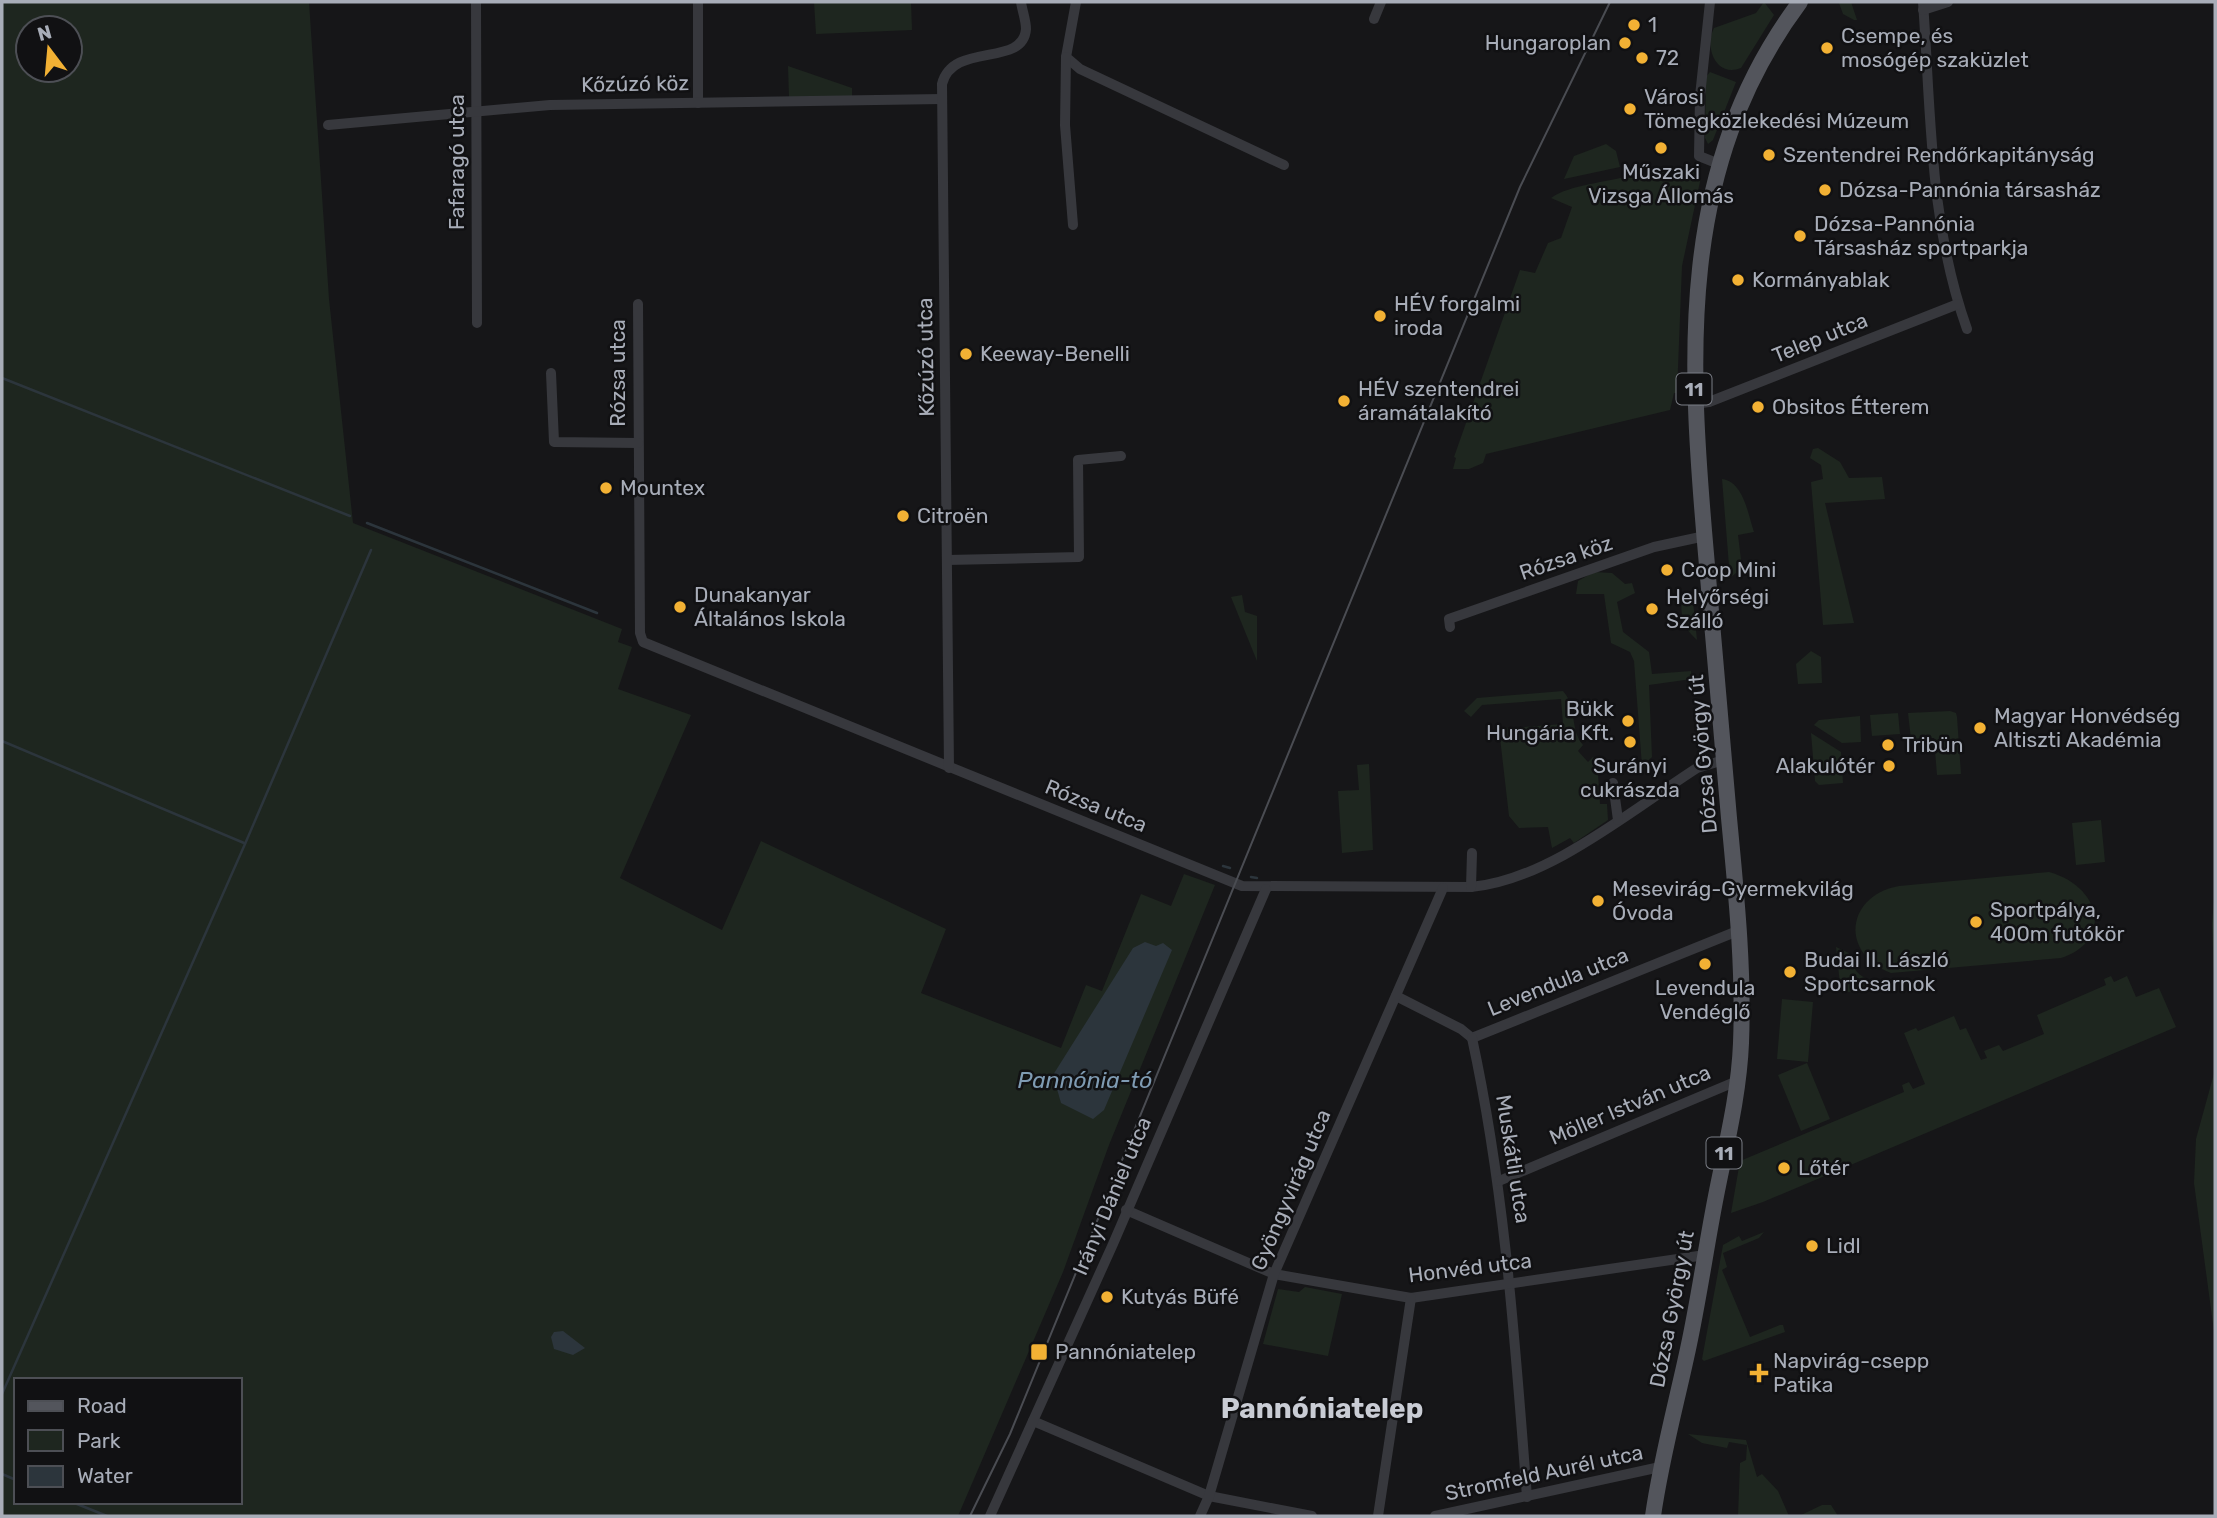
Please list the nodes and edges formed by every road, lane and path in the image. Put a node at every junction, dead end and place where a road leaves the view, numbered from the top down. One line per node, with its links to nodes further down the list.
1 (476, 2): 14 (street, Fafaragó utca)
2 (698, 2): 13 (street)
3 (1021, 2): 12 (street, Kőzúzó utca)
4 (1076, 2): 11 (street)
5 (1381, 2): 10 (street)
6 (1710, 2): 16 (street)
7 (1800, 2): 16 (main road, Dózsa György út / 11)
8 (1948, 2): 9 (street)
9 (1923, 6): 20 (street)
10 (1374, 19)
11 (1066, 57): 17 (street); 18 (street)
12 (942, 99): 13 (street, Kőzúzó köz); 28 (street, Kőzúzó utca)
13 (698, 103): 14 (street, Kőzúzó köz)
14 (476, 112): 15 (street, Kőzúzó köz); 21 (street, Fafaragó utca)
15 (328, 125)
16 (1719, 163): 24 (main road, Dózsa György út / 11)
17 (1283, 165)
18 (1073, 225)
19 (638, 304): 25 (street, Rózsa utca)
20 (1958, 304): 22 (street); 24 (street, Telep utca)
21 (477, 323)
22 (1967, 329)
23 (551, 373): 25 (street, Rózsa utca)
24 (1694, 404): 27 (main road, Dózsa György út / 11)
25 (638, 443): 31 (street, Rózsa utca)
26 (1121, 456): 28 (street)
27 (1705, 536): 29 (street, Rózsa köz); 30 (main road, Dózsa György út / 11)
28 (947, 560): 31 (street, Kőzúzó utca)
29 (1450, 627)
30 (1724, 760): 33 (street, Rózsa utca); 38 (main road, Dózsa György út / 11)
31 (949, 768): 37 (street, Rózsa utca)
32 (1614, 783): 33 (street)
33 (1618, 820): 35 (street, Rózsa utca)
34 (1472, 853): 35 (street)
35 (1471, 887): 36 (street, Rózsa utca)
36 (1443, 888): 37 (street, Rózsa utca); 39 (street, Gyöngyvirág utca)
37 (1266, 889): 43 (street, Irányi Dániel utca)
38 (1740, 930): 40 (street, Levendula utca); 41 (main road, Dózsa György út / 11)
39 (1396, 996): 40 (street, Levendula utca); 45 (street, Gyöngyvirág utca)
40 (1472, 1038): 42 (street, Muskátli utca)
41 (1737, 1081): 42 (street, Möller István utca); 44 (main road, Dózsa György út / 11)
42 (1499, 1181): 46 (street, Muskátli utca)
43 (1126, 1210): 45 (street, Honvéd utca); 48 (street, Irányi Dániel utca)
44 (1705, 1255): 46 (street, Honvéd utca); 49 (main road, Dózsa György út / 11)
45 (1274, 1274): 47 (street, Honvéd utca); 50 (street, Gyöngyvirág utca)
46 (1511, 1284): 47 (street, Honvéd utca); 51 (street, Muskátli utca)
47 (1411, 1298): 55 (street)
48 (1032, 1421): 50 (street); 52 (street, Irányi Dániel utca)
49 (1660, 1467): 51 (street, Stromfeld Aurél utca); 57 (main road, Dózsa György út / 11)
50 (1209, 1496): 53 (street, Gyöngyvirág utca); 54 (street)
51 (1527, 1497): 56 (street, Stromfeld Aurél utca)
52 (990, 1516)
53 (1200, 1516)
54 (1312, 1516)
55 (1378, 1516)
56 (1435, 1516)
57 (1653, 1516)

